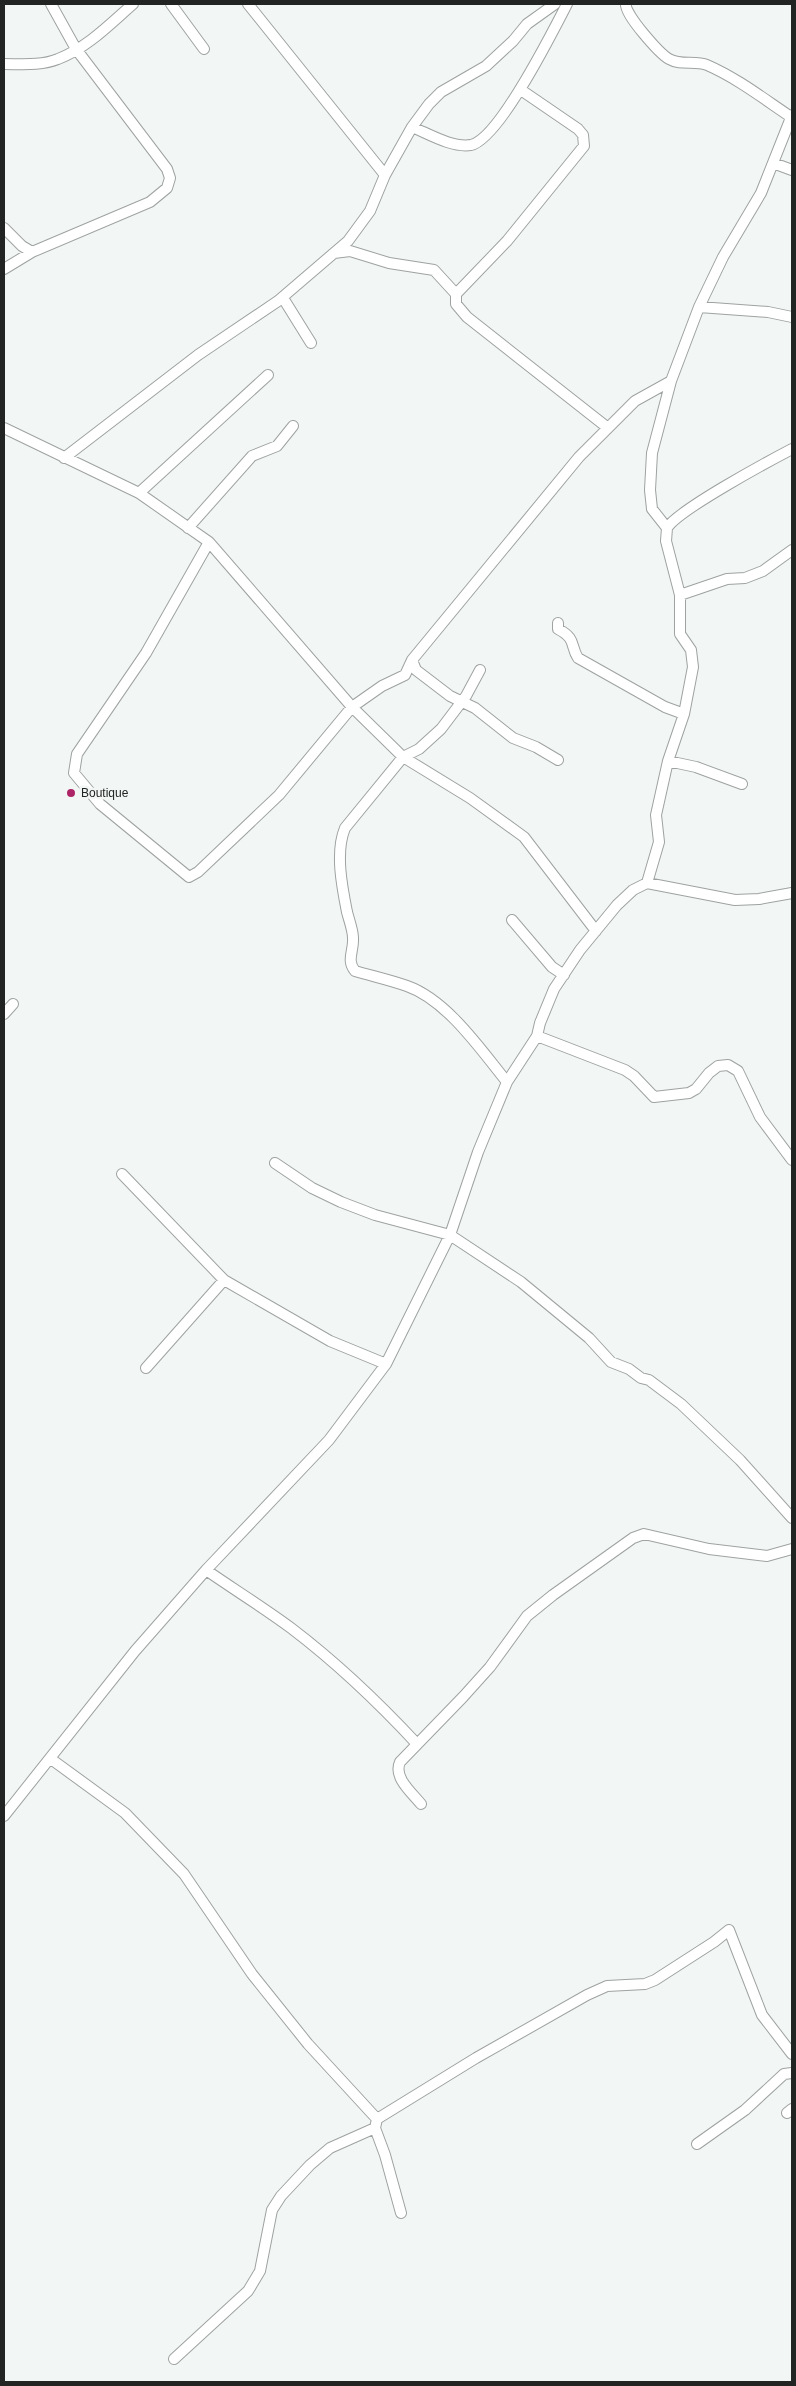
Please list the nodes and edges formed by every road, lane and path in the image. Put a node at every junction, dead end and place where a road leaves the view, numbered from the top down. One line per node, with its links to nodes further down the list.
1 (51, 4): 8 (street)
2 (133, 4): 8 (street)
3 (171, 4): 9 (street)
4 (248, 4): 16 (street)
5 (555, 4): 13 (street)
6 (568, 4): 11 (street)
7 (626, 4): 12 (street)
8 (76, 49): 10 (street); 18 (street)
9 (204, 49)
10 (4, 64)
11 (521, 90): 13 (street); 21 (street)
12 (792, 116): 14 (street)
13 (412, 127): 16 (street)
14 (773, 163): 15 (street); 23 (street)
15 (792, 170)
16 (385, 175): 19 (street)
17 (4, 228): 18 (street)
18 (32, 252): 20 (street)
19 (334, 253): 21 (street); 22 (street)
20 (4, 269)
21 (456, 294): 30 (street)
22 (283, 298): 25 (street); 32 (street)
23 (699, 307): 24 (street); 27 (street)
24 (792, 318)
25 (311, 343)
26 (268, 375): 33 (street)
27 (671, 381): 30 (street); 35 (street)
28 (293, 426): 34 (street)
29 (4, 428): 32 (street)
30 (608, 428): 40 (street)
31 (792, 449): 35 (street)
32 (64, 458): 33 (street)
33 (139, 493): 34 (street)
34 (188, 528): 36 (street)
35 (667, 528): 38 (street)
36 (209, 542): 43 (street); 43 (street)
37 (792, 550): 38 (street)
38 (680, 595): 44 (street)
39 (558, 623): 44 (street)
40 (412, 660): 42 (street); 43 (street)
41 (480, 670): 42 (street)
42 (463, 701): 45 (street); 46 (street)
43 (352, 707): 45 (street)
44 (684, 714): 47 (street)
45 (403, 758): 52 (street); 57 (street)
46 (558, 760)
47 (668, 761): 48 (street); 49 (street)
48 (742, 784)
49 (647, 883): 50 (street); 52 (street)
50 (792, 893)
51 (512, 920): 53 (street)
52 (596, 931): 53 (street)
53 (564, 975): 56 (street)
54 (13, 1004): 55 (street)
55 (4, 1014)
56 (537, 1036): 57 (street); 58 (street)
57 (507, 1082): 61 (street)
58 (792, 1160)
59 (275, 1163): 61 (street)
60 (122, 1174): 62 (street)
61 (450, 1235): 63 (street); 65 (street)
62 (224, 1280): 63 (street); 64 (street)
63 (386, 1364): 67 (street)
64 (146, 1368)
65 (792, 1518)
66 (792, 1549): 68 (street)
67 (206, 1570): 68 (street); 69 (street)
68 (417, 1744): 70 (street)
69 (51, 1758): 71 (street); 74 (street)
70 (421, 1804)
71 (4, 1816)
72 (792, 2054): 74 (street)
73 (792, 2073): 75 (street)
74 (376, 2124): 76 (street); 77 (street)
75 (697, 2144)
76 (401, 2212)
77 (174, 2359)

